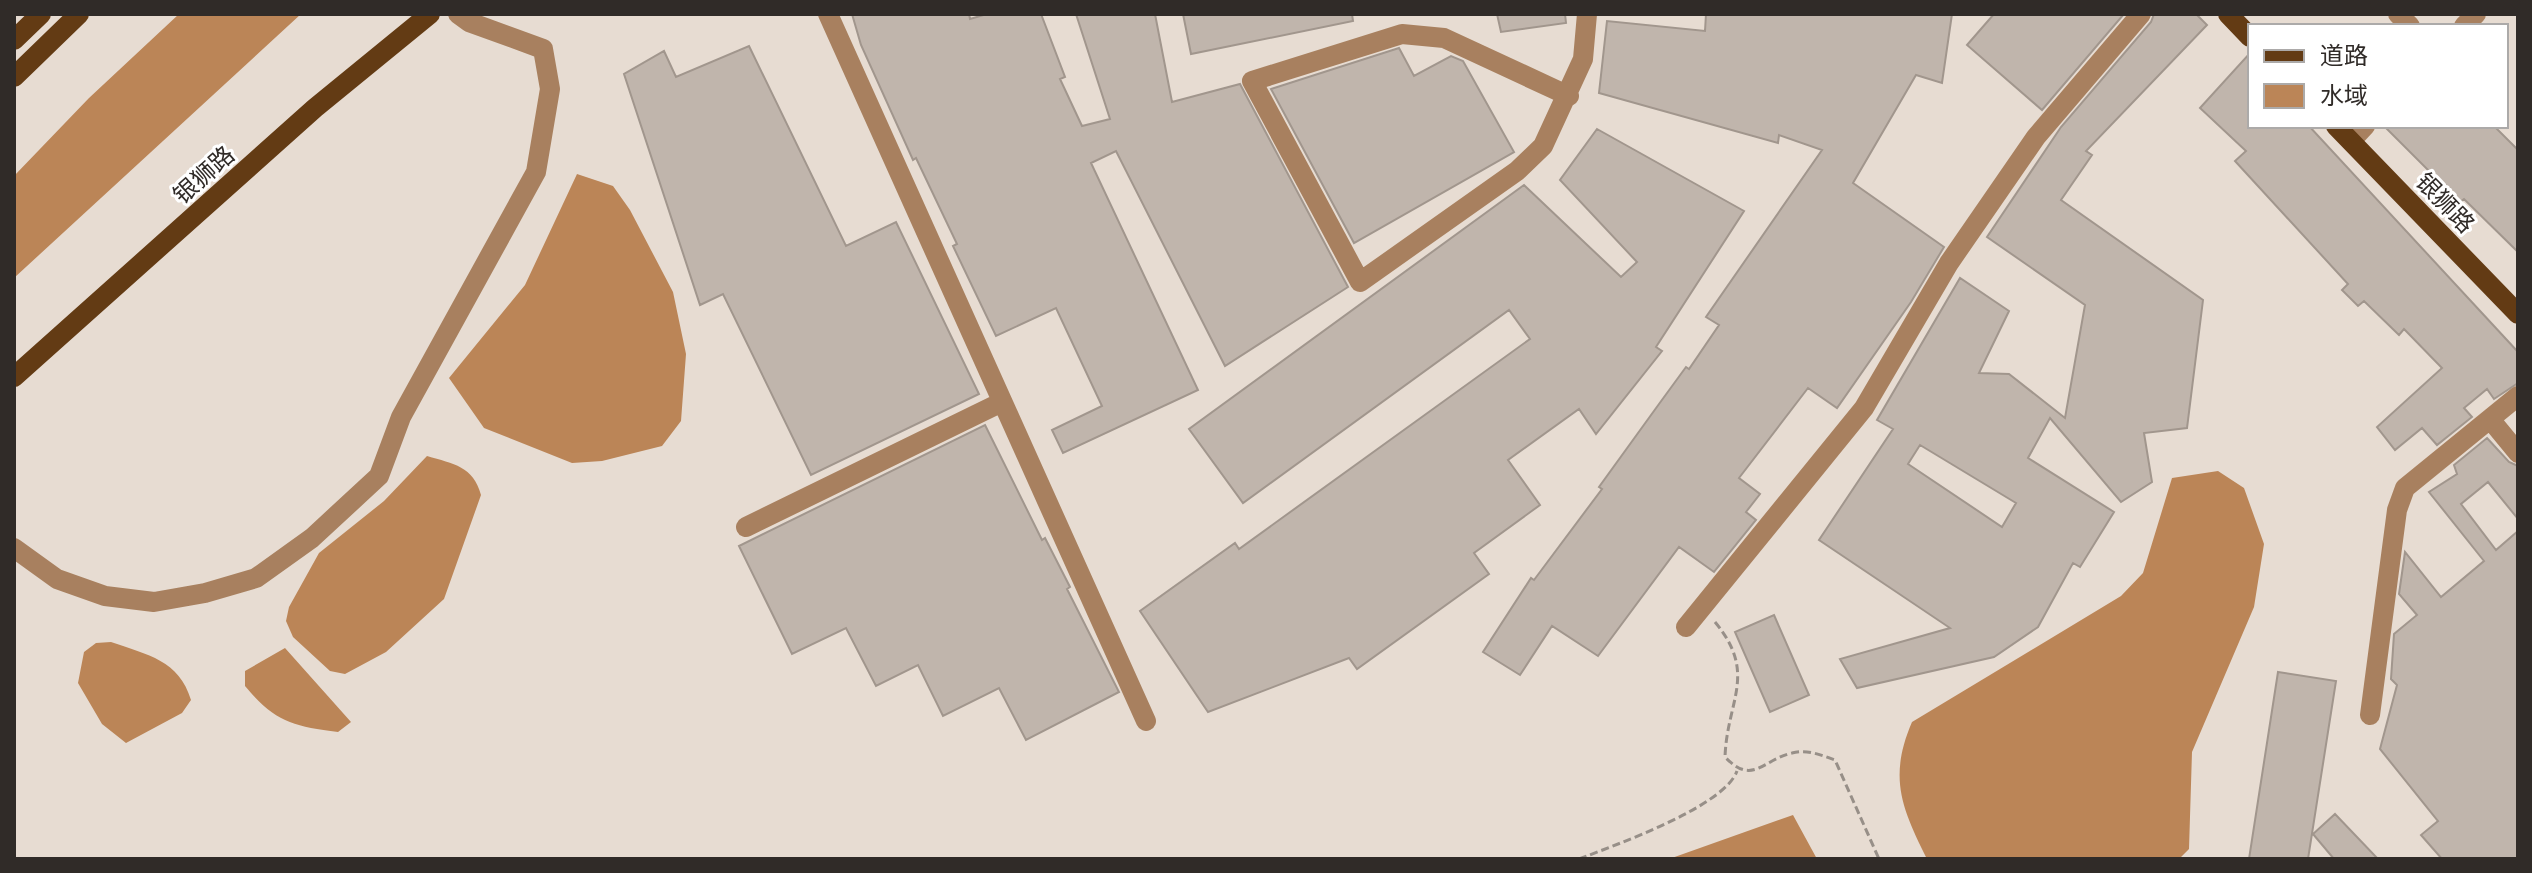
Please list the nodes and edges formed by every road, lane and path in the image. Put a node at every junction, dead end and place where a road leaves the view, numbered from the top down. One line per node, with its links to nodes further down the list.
1 (41, 14): 10 (main road)
2 (79, 14): 11 (main road)
3 (430, 14): 15 (main road, 银狮路)
4 (458, 14): 21 (street)
5 (828, 14): 17 (street)
6 (1587, 14): 12 (street)
7 (2141, 14): 22 (street)
8 (2228, 14): 9 (main road)
9 (2248, 35)
10 (14, 40)
11 (14, 77)
12 (1569, 96): 12 (street)
13 (2351, 131): 14 (main road, 银狮路)
14 (2518, 314)
15 (14, 377)
16 (2518, 396): 18 (street)
17 (1002, 402): 20 (street); 25 (street)
18 (2490, 419): 19 (street); 24 (street)
19 (2518, 453)
20 (746, 527)
21 (14, 548)
22 (1702, 607): 23 (street); 26 (path)
23 (1686, 627)
24 (2370, 715)
25 (1146, 721)
26 (1738, 770): 27 (path); 28 (path)
27 (1579, 859)
28 (1879, 859)

